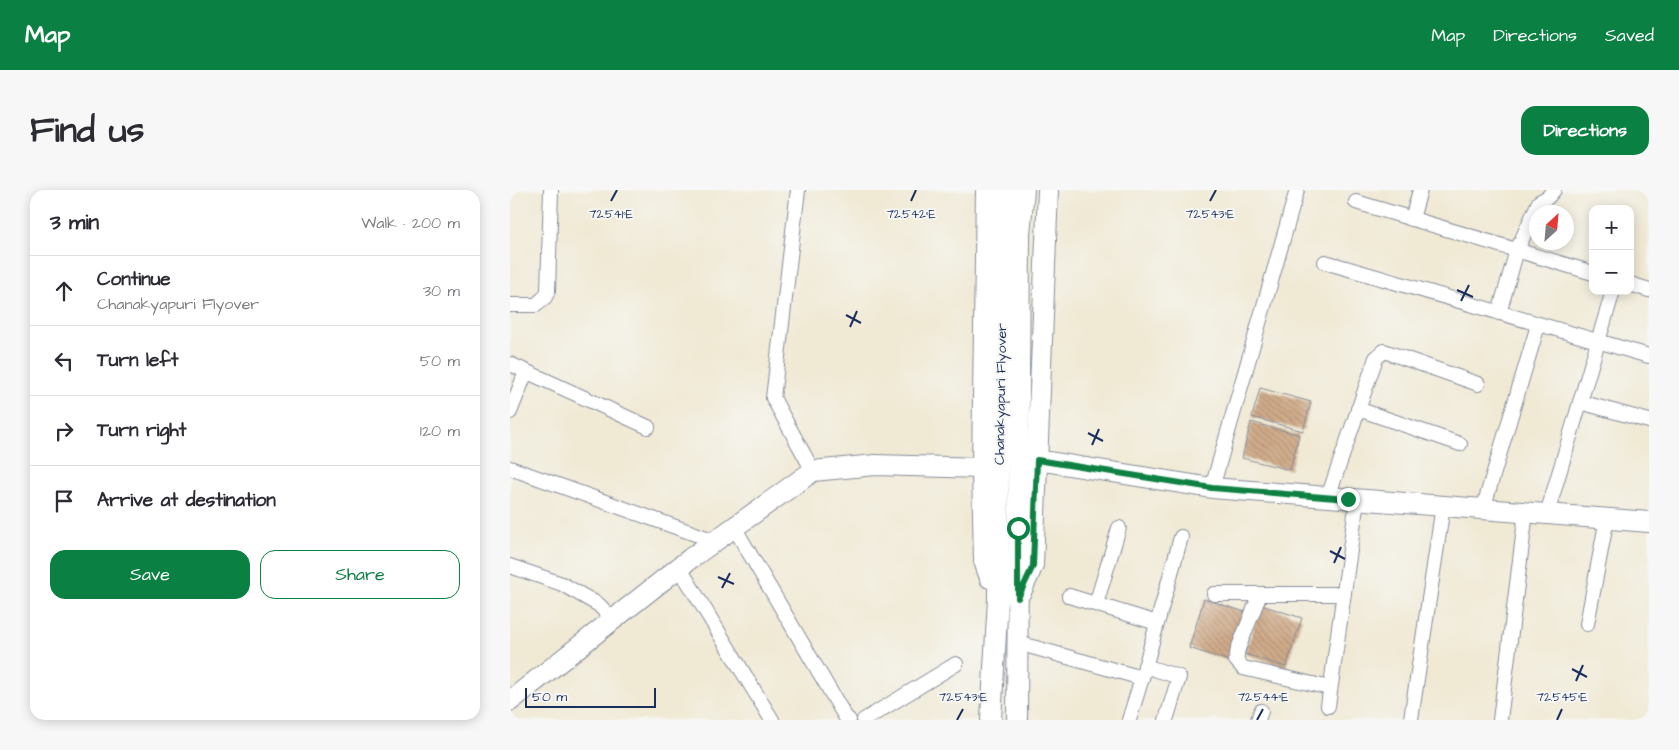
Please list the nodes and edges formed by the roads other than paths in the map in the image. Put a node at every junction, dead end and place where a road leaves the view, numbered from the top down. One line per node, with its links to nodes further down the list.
1 (552, 190): 18 (street)
2 (798, 190): 35 (street)
3 (986, 190): 34 (street)
4 (1005, 190): 55 (street, Chanakyapuri Flyover)
5 (1024, 190): 55 (street, Chanakyapuri Flyover)
6 (1048, 190): 32 (street)
7 (1297, 190): 36 (street)
8 (1420, 190): 11 (street)
9 (1554, 190): 12 (street)
10 (1356, 202): 11 (street)
11 (1412, 219): 12 (street)
12 (1517, 250): 14 (street); 19 (street)
13 (1324, 262): 19 (street)
14 (1589, 272)
15 (1634, 285): 16 (street)
16 (1649, 290)
17 (1612, 295): 21 (street)
18 (510, 305)
19 (1499, 313): 20 (street)
20 (1538, 324): 21 (street); 40 (street)
21 (1598, 342): 22 (street); 26 (street)
22 (1649, 356)
23 (510, 364): 24 (street)
24 (526, 372): 28 (street); 30 (street)
25 (1478, 384): 27 (street)
26 (1580, 402): 29 (street); 42 (street)
27 (1358, 409): 31 (street); 37 (street)
28 (510, 412)
29 (1649, 421)
30 (648, 427)
31 (1460, 444)
32 (1037, 460): 36 (street); 55 (street)
33 (510, 468): 48 (street)
34 (982, 468): 35 (street); 55 (street)
35 (813, 471): 45 (street)
36 (1212, 488): 37 (street)
37 (1328, 497): 38 (street)
38 (1357, 500): 39 (street); 53 (street)
39 (1443, 506): 40 (street); 66 (street)
40 (1483, 509): 41 (street)
41 (1526, 512): 42 (street); 74 (street)
42 (1547, 514): 43 (street)
43 (1607, 518): 44 (street); 59 (street)
44 (1649, 522)
45 (734, 527): 48 (street); 68 (street)
46 (1119, 528): 56 (street)
47 (1181, 537): 58 (street)
48 (715, 541): 50 (street)
49 (510, 566): 57 (street)
50 (679, 567): 57 (street); 67 (street)
51 (1214, 594): 52 (street)
52 (1260, 594): 53 (street); 63 (street)
53 (1344, 594): 63 (street)
54 (1069, 596): 56 (street)
55 (1008, 598): 60 (street); 70 (street)
56 (1096, 604): 58 (street)
57 (613, 620): 64 (street)
58 (1157, 623): 62 (street)
59 (1587, 624)
60 (1018, 643): 62 (street); 71 (street)
61 (956, 664): 69 (street)
62 (1144, 672): 72 (street); 73 (street)
63 (1330, 688): 65 (street)
64 (510, 701)
65 (1328, 706)
66 (1411, 719)
67 (772, 720)
68 (849, 720)
69 (864, 720)
70 (991, 720)
71 (1017, 720)
72 (1129, 720)
73 (1166, 720)
74 (1500, 720)

